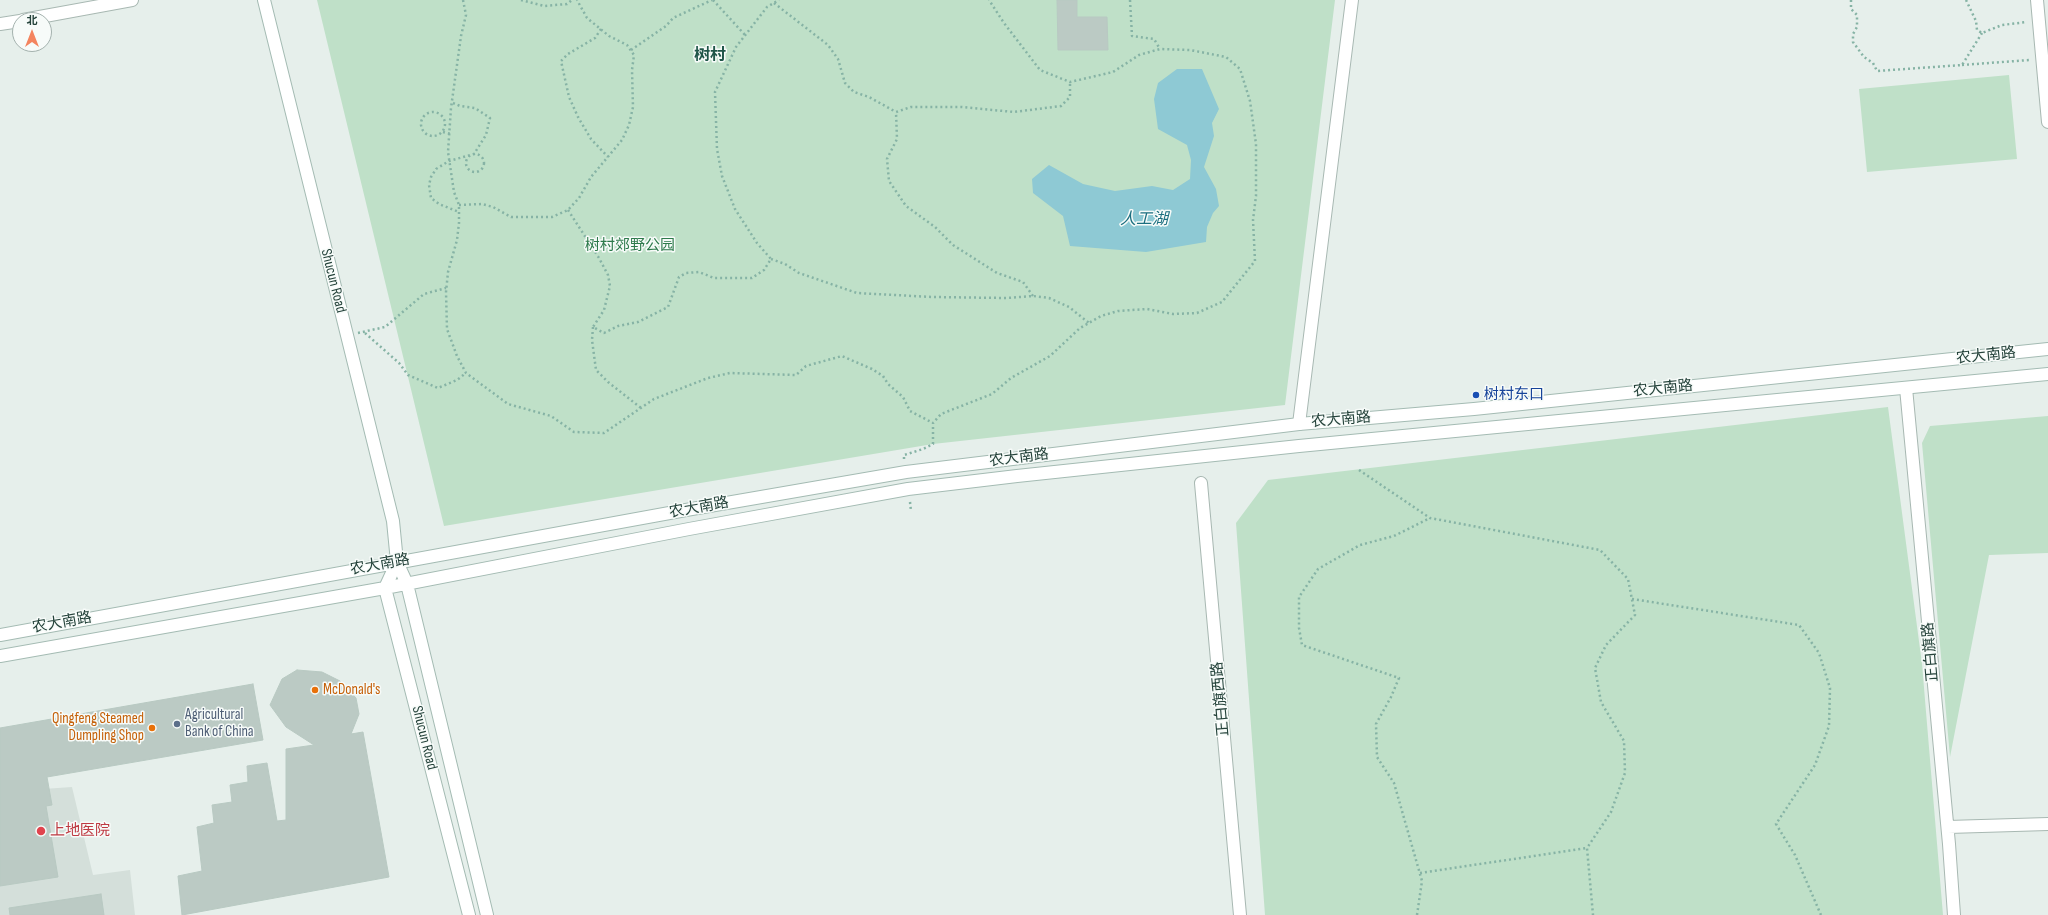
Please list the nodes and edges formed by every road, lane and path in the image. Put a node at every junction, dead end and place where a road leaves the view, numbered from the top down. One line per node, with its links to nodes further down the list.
1 (132, 0): 16 (main road)
2 (264, 0): 44 (main road, Shucun Road)
3 (463, 0): 28 (path)
4 (522, 0): 5 (path)
5 (572, 0)
6 (577, 0): 20 (path)
7 (713, 0): 22 (path); 24 (path)
8 (779, 0): 15 (path)
9 (989, 0): 27 (path)
10 (1130, 0): 23 (path)
11 (1352, 0): 52 (main road)
12 (1851, 0): 26 (path)
13 (1966, 0): 21 (path)
14 (2036, 0): 30 (main road)
15 (774, 3): 22 (path); 29 (path)
16 (52, 14)
17 (12, 22): 19 (main road)
18 (2027, 22): 21 (path)
19 (0, 24)
20 (601, 29): 24 (path); 34 (path)
21 (1982, 33): 26 (path)
22 (745, 35): 39 (path)
23 (1160, 49): 27 (path); 42 (path)
24 (631, 50): 34 (path)
25 (2033, 59): 26 (path)
26 (1962, 65)
27 (1070, 82): 29 (path)
28 (453, 103): 32 (path); 33 (path)
29 (896, 112): 41 (path)
30 (2048, 122)
31 (443, 132): 31 (path); 32 (path)
32 (451, 134): 35 (path)
33 (474, 154): 33 (path); 35 (path)
34 (608, 157): 37 (path)
35 (449, 161): 36 (path); 38 (path)
36 (459, 206): 37 (path); 38 (path)
37 (568, 210): 43 (path)
38 (459, 212): 40 (path)
39 (771, 259): 41 (path); 43 (path)
40 (446, 288): 45 (path); 47 (path)
41 (1033, 296): 42 (path)
42 (1089, 323): 51 (path)
43 (593, 327): 50 (path)
44 (346, 333): 45 (path); 57 (main road, Shucun Road)
45 (365, 333): 47 (path)
46 (2048, 350): 52 (main road, 农大南路)
47 (466, 373): 50 (path)
48 (2048, 374): 49 (main road, 农大南路)
49 (1906, 388): 58 (main road, 农大南路); 64 (main road, 正白旗路)
50 (641, 408): 51 (path)
51 (933, 423): 53 (path)
52 (1299, 424): 57 (main road, 农大南路)
53 (904, 455)
54 (1359, 470): 56 (path)
55 (1201, 483): 69 (main road, 正白旗西路)
56 (1430, 518): 60 (path); 66 (path)
57 (397, 562): 58 (main road, Shucun Road); 59 (main road); 61 (main road, 农大南路)
58 (407, 584): 59 (main road, 农大南路); 68 (main road, Shucun Road)
59 (385, 588): 62 (main road, 农大南路); 67 (main road, Shucun Road)
60 (1632, 599): 65 (path); 72 (path)
61 (0, 635)
62 (0, 656)
63 (2048, 824): 64 (main road)
64 (1948, 827): 73 (main road, 正白旗路)
65 (1587, 848): 66 (path); 71 (path)
66 (1420, 873): 70 (path)
67 (469, 915)
68 (487, 915)
69 (1240, 915)
70 (1418, 915)
71 (1593, 915)
72 (1821, 915)
73 (1954, 915)

